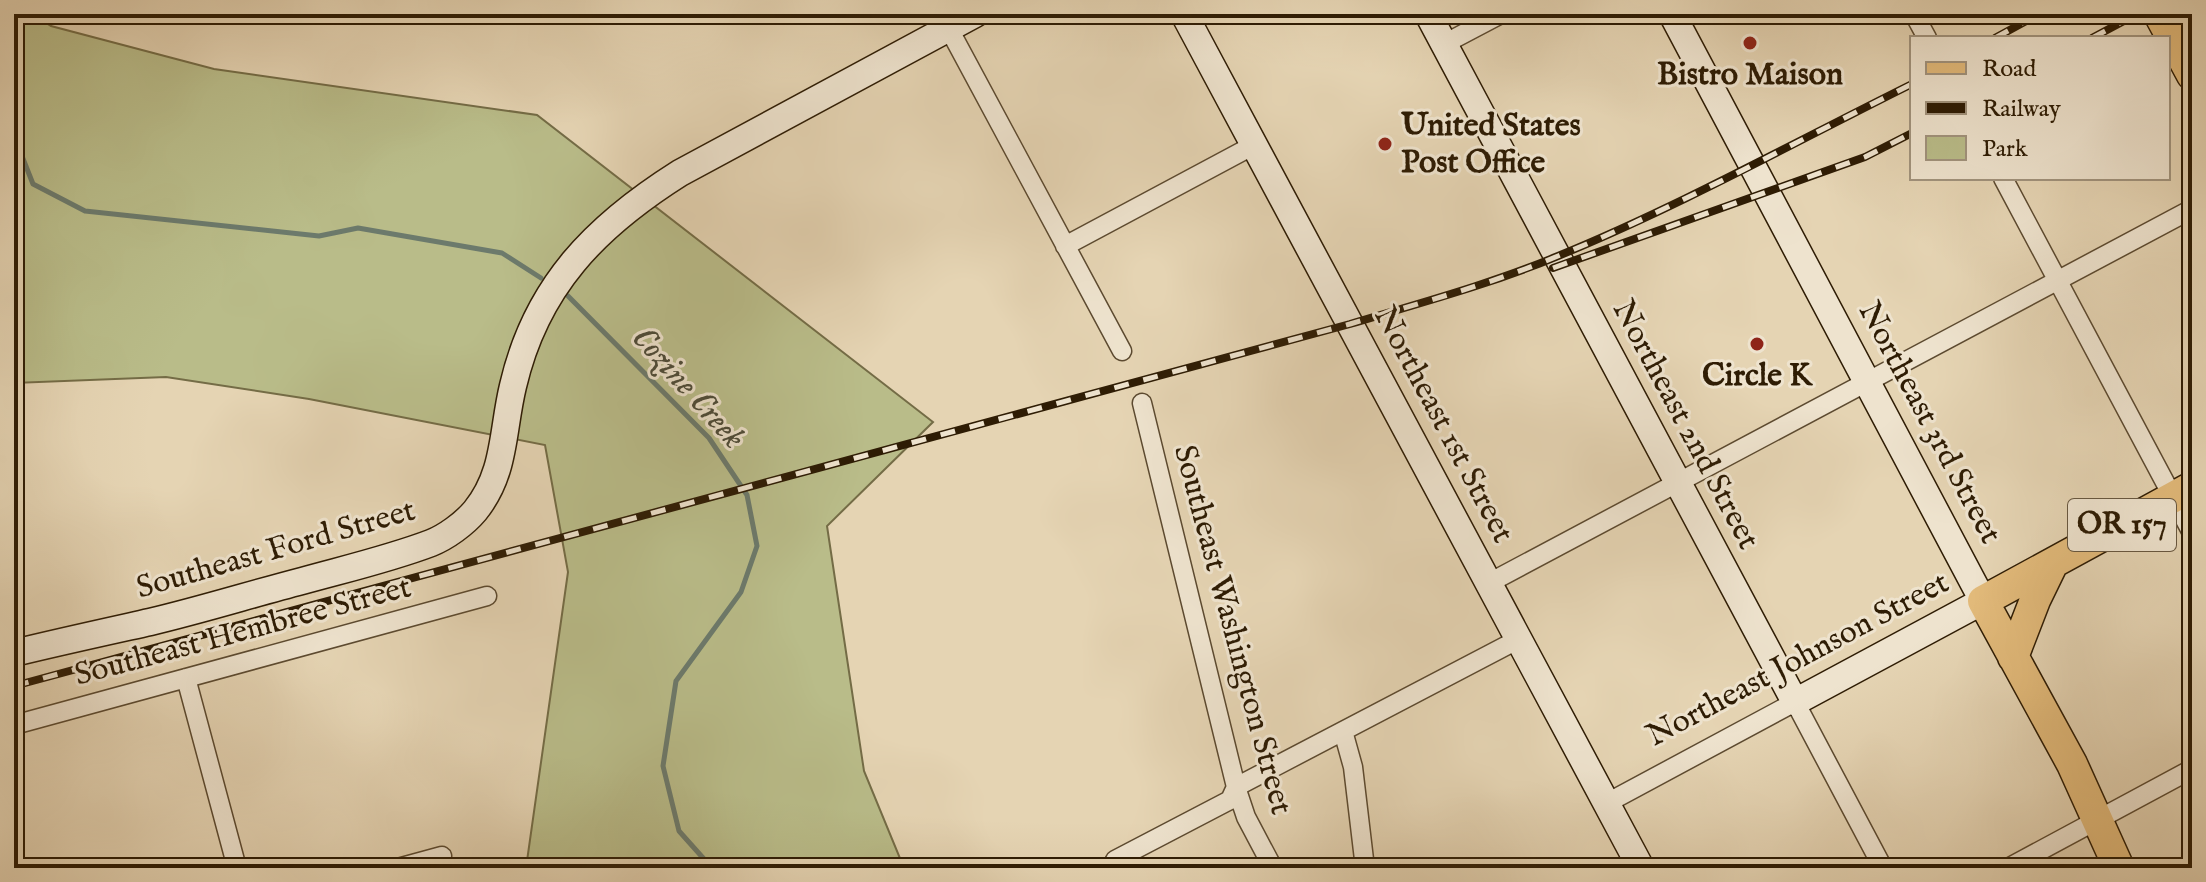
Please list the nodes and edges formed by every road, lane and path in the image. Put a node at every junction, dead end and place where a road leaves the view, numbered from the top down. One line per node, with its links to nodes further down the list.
1 (975, 14): 8 (street, Southeast Ford Street)
2 (1184, 14): 12 (street, Northeast 1st Street)
3 (1428, 14): 10 (street, Northeast 2nd Street)
4 (1501, 14): 10 (street)
5 (1672, 14): 18 (street, Northeast 3rd Street)
6 (1914, 14): 9 (street)
7 (2159, 14): 11 (main road)
8 (945, 21): 15 (street); 28 (street, Southeast Ford Street)
9 (1926, 36)
10 (1444, 44): 20 (street, Northeast 2nd Street)
11 (2192, 75)
12 (1254, 145): 15 (street); 24 (street, Northeast 1st Street)
13 (2004, 180): 16 (street)
14 (2192, 209): 16 (street)
15 (1065, 246): 17 (street)
16 (2058, 280): 18 (street); 21 (street)
17 (1122, 351)
18 (1866, 381): 20 (street); 26 (street, Northeast 3rd Street)
19 (1142, 403): 35 (street, Southeast Washington Street)
20 (1677, 482): 24 (street); 31 (street, Northeast 2nd Street)
21 (2182, 492): 22 (street); 23 (main road, Northeast Johnson Street / OR 157)
22 (2192, 533)
23 (2053, 563): 26 (main road, Northeast Johnson Street / OR 157); 29 (main road)
24 (1489, 583): 27 (street, Northeast 1st Street)
25 (487, 596): 30 (street, Southeast Hembree Street)
26 (1983, 601): 29 (main road, Northeast 3rd Street); 31 (street, Northeast Johnson Street / OR 157)
27 (1519, 639): 33 (street); 36 (street, Northeast 1st Street)
28 (14, 653)
29 (2013, 657): 37 (main road, Northeast 3rd Street)
30 (186, 678): 32 (street, Southeast Hembree Street); 40 (street)
31 (1795, 702): 36 (street, Northeast Johnson Street / OR 157); 45 (street, Northeast 2nd Street)
32 (14, 725)
33 (1343, 731): 35 (street); 43 (street)
34 (2192, 769): 37 (street)
35 (1236, 787): 39 (street); 42 (street, Southeast Washington Street)
36 (1607, 803): 44 (street, Northeast 1st Street)
37 (2098, 820): 46 (street); 47 (main road, Northeast 3rd Street)
38 (442, 856): 41 (street)
39 (1115, 860)
40 (237, 868)
41 (398, 868)
42 (1273, 868)
43 (1365, 868)
44 (1641, 868)
45 (1883, 868)
46 (2008, 868)
47 (2119, 868)

